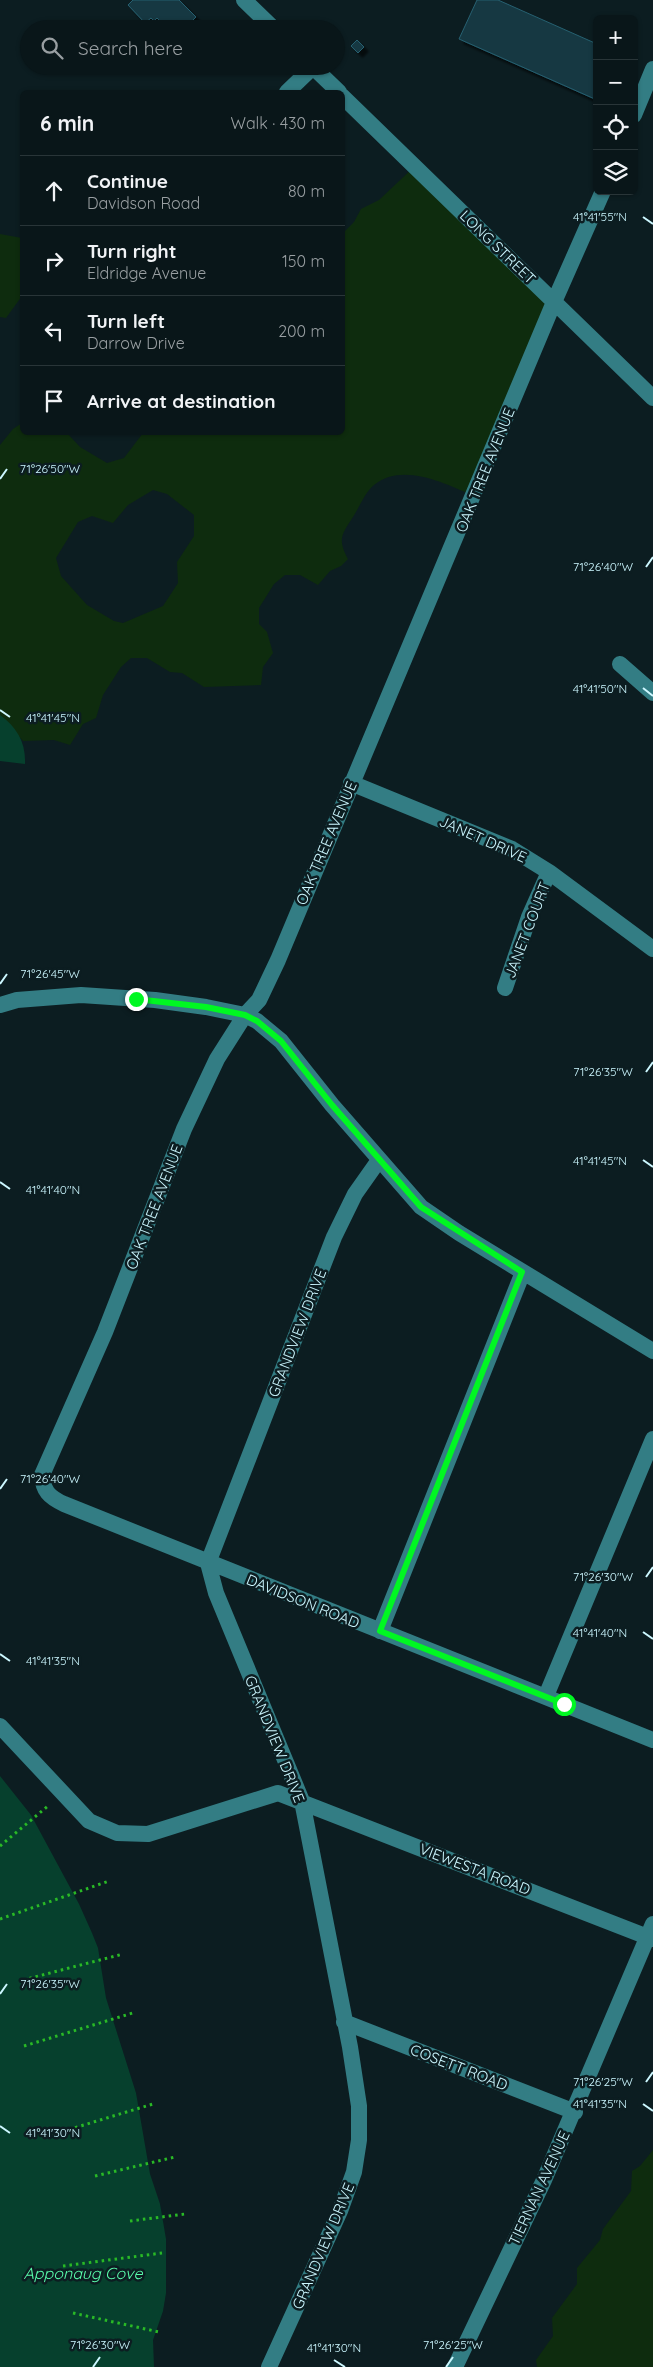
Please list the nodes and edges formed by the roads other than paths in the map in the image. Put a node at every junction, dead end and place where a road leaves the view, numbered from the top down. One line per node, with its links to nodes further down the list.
1 (244, 0): 2 (street)
2 (265, 20)
3 (653, 69): 9 (street)
4 (303, 75): 6 (street)
5 (321, 75): 7 (street)
6 (289, 90)
7 (337, 90)
8 (345, 99): 11 (street, LONG STREET)
9 (638, 105)
10 (601, 195): 11 (street, OAK TREE AVENUE)
11 (554, 302): 12 (street, LONG STREET); 15 (street, OAK TREE AVENUE)
12 (653, 398)
13 (620, 664): 14 (street)
14 (653, 693)
15 (351, 783): 16 (street, JANET DRIVE); 20 (street, OAK TREE AVENUE)
16 (549, 872): 17 (street, JANET DRIVE); 18 (street, JANET COURT)
17 (653, 949)
18 (505, 988)
19 (3, 1004): 20 (street)
20 (245, 1015): 21 (street); 25 (street, OAK TREE AVENUE)
21 (379, 1160): 22 (street); 26 (street, GRANDVIEW DRIVE)
22 (522, 1272): 23 (street); 27 (street)
23 (653, 1351)
24 (653, 1438): 28 (street)
25 (42, 1487): 26 (street, DAVIDSON ROAD)
26 (208, 1563): 27 (street, DAVIDSON ROAD); 31 (street, GRANDVIEW DRIVE)
27 (380, 1631): 28 (street, DAVIDSON ROAD)
28 (546, 1696): 30 (street, DAVIDSON ROAD)
29 (0, 1726): 31 (street, VIEWESTA ROAD)
30 (653, 1740)
31 (302, 1801): 32 (street, VIEWESTA ROAD); 33 (street, GRANDVIEW DRIVE)
32 (651, 1933): 34 (street, TIERNAN AVENUE)
33 (344, 2022): 34 (street, COSETT ROAD); 35 (street, GRANDVIEW DRIVE)
34 (574, 2112): 36 (street, TIERNAN AVENUE)
35 (269, 2367)
36 (455, 2367)

